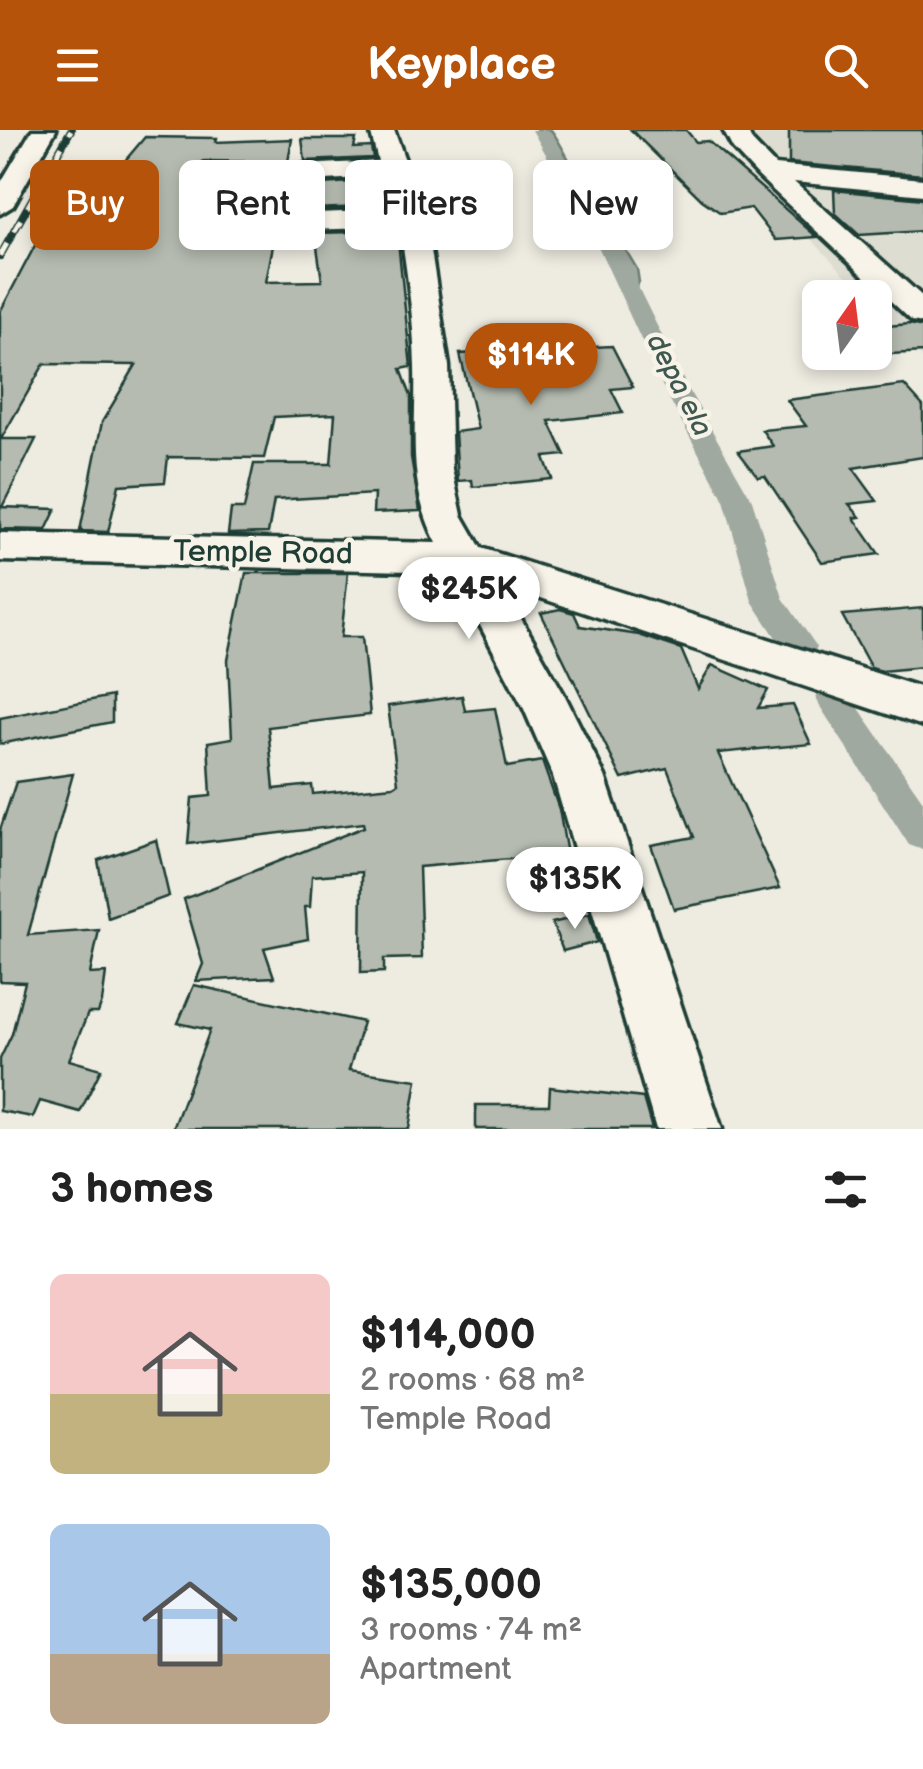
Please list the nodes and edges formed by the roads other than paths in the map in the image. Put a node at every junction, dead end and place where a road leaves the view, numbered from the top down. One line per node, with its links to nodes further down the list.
1 (44, 130): 7 (street)
2 (735, 130): 5 (street)
3 (388, 149): 4 (street)
4 (325, 162)
5 (768, 172): 6 (street); 9 (street)
6 (923, 187)
7 (0, 206)
8 (416, 250): 11 (street)
9 (923, 314)
10 (0, 546): 11 (street, Temple Road)
11 (465, 558): 12 (street, Temple Road); 13 (street)
12 (923, 707)
13 (689, 1129)

